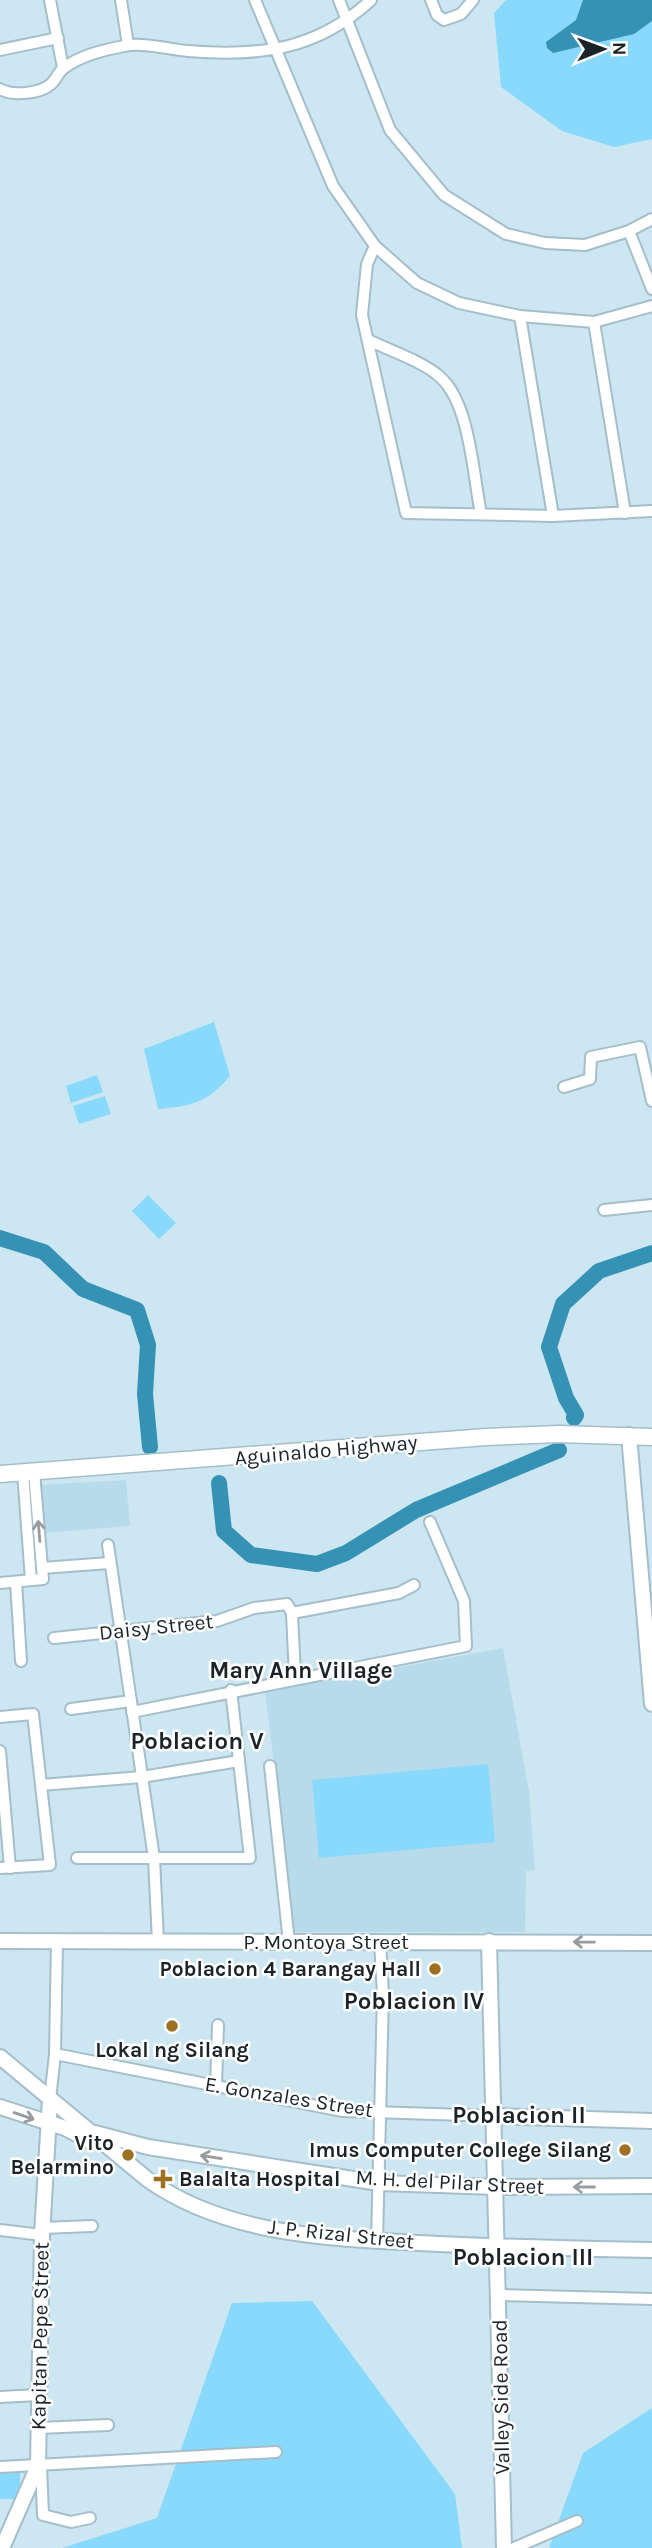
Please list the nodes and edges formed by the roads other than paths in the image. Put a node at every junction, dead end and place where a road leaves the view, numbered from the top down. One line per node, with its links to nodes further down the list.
1 (50, 0): 9 (street)
2 (121, 0): 10 (street)
3 (255, 0): 12 (street)
4 (339, 0): 8 (street)
5 (371, 0): 8 (street)
6 (431, 0): 7 (street)
7 (472, 0)
8 (346, 23): 12 (street); 16 (street)
9 (58, 38): 11 (street); 13 (street)
10 (128, 45): 12 (street); 13 (street)
11 (0, 50)
12 (278, 51): 17 (street)
13 (63, 68): 14 (street)
14 (0, 89)
15 (652, 219): 16 (street)
16 (629, 231): 18 (street)
17 (376, 246): 20 (street); 22 (street)
18 (652, 289)
19 (652, 306): 21 (street)
20 (520, 316): 21 (street); 26 (street)
21 (594, 322): 24 (street)
22 (368, 340): 25 (street); 25 (street)
23 (652, 511): 24 (street)
24 (625, 513): 26 (street)
25 (481, 514): 26 (street)
26 (553, 516)
27 (564, 1087): 28 (street)
28 (652, 1101)
29 (652, 1205): 30 (street)
30 (604, 1210)
31 (629, 1435): 32 (main road, Aguinaldo Highway); 33 (main road, Aguinaldo Highway); 49 (street)
32 (652, 1437)
33 (29, 1472): 34 (main road, Aguinaldo Highway); 38 (street, one-way to 33); 39 (street)
34 (0, 1474)
35 (430, 1522): 47 (street)
36 (108, 1545): 37 (street)
37 (109, 1563): 38 (street); 44 (street)
38 (42, 1568): 39 (street)
39 (31, 1580): 40 (street)
40 (16, 1582): 41 (street); 46 (street)
41 (0, 1583)
42 (414, 1585): 43 (street, Daisy Street)
43 (292, 1613): 44 (street, Daisy Street); 47 (street)
44 (120, 1630): 45 (street, Daisy Street); 50 (street)
45 (54, 1638)
46 (21, 1661)
47 (295, 1677): 48 (street)
48 (230, 1690): 50 (street); 54 (street)
49 (652, 1704)
50 (132, 1706): 51 (street); 56 (street)
51 (71, 1709)
52 (0, 1717): 57 (street)
53 (0, 1751): 60 (street)
54 (239, 1760): 56 (street); 59 (street)
55 (270, 1766): 65 (street)
56 (142, 1777): 57 (street); 59 (street)
57 (41, 1785): 60 (street)
58 (77, 1858): 59 (street)
59 (154, 1858): 64 (street)
60 (5, 1868)
61 (0, 1941): 62 (street, P. Montoya Street)
62 (57, 1941): 64 (street, P. Montoya Street); 69 (street)
63 (489, 1941): 66 (street, P. Montoya Street); 67 (street, P. Montoya Street, one-way to 63); 76 (street, Valley Side Road)
64 (158, 1942): 65 (street, P. Montoya Street)
65 (289, 1942): 66 (street, P. Montoya Street)
66 (380, 1942): 75 (street)
67 (652, 1943)
68 (218, 2025): 71 (street)
69 (55, 2054): 71 (street, E. Gonzales Street); 72 (street)
70 (0, 2057): 72 (street, J. P. Rizal Street)
71 (216, 2086): 75 (street, E. Gonzales Street)
72 (50, 2099): 74 (street, J. P. Rizal Street); 78 (street, Kapitan Pepe Street)
73 (0, 2107): 78 (street, one-way to 78)
74 (66, 2112): 78 (street); 79 (street, J. P. Rizal Street)
75 (381, 2113): 76 (street, E. Gonzales Street); 81 (street)
76 (495, 2116): 77 (street, E. Gonzales Street); 83 (street, Valley Side Road)
77 (652, 2121)
78 (54, 2123): 80 (street); 86 (street, Kapitan Pepe Street)
79 (85, 2129): 80 (street, J. P. Rizal Street); 81 (street, M. H. del Pilar Street, one-way to 79)
80 (114, 2153): 87 (street, J. P. Rizal Street)
81 (379, 2183): 83 (street, M. H. del Pilar Street); 87 (street)
82 (652, 2186): 83 (street, M. H. del Pilar Street, one-way to 83)
83 (497, 2187): 88 (street, Valley Side Road)
84 (92, 2226): 86 (street)
85 (0, 2230): 86 (street)
86 (42, 2232): 92 (street, Kapitan Pepe Street)
87 (377, 2241): 88 (street, J. P. Rizal Street)
88 (498, 2247): 89 (street, J. P. Rizal Street); 90 (street, Valley Side Road)
89 (652, 2250)
90 (499, 2295): 91 (street); 102 (street, Valley Side Road)
91 (652, 2299)
92 (39, 2395): 93 (street); 95 (street, Kapitan Pepe Street)
93 (0, 2397)
94 (108, 2425): 95 (street)
95 (39, 2428): 97 (street, Kapitan Pepe Street)
96 (276, 2452): 97 (street)
97 (39, 2466): 98 (street); 99 (street); 101 (street, Kapitan Pepe Street)
98 (0, 2467)
99 (90, 2518)
100 (577, 2521): 103 (street)
101 (2, 2548)
102 (504, 2548)
103 (514, 2548)

